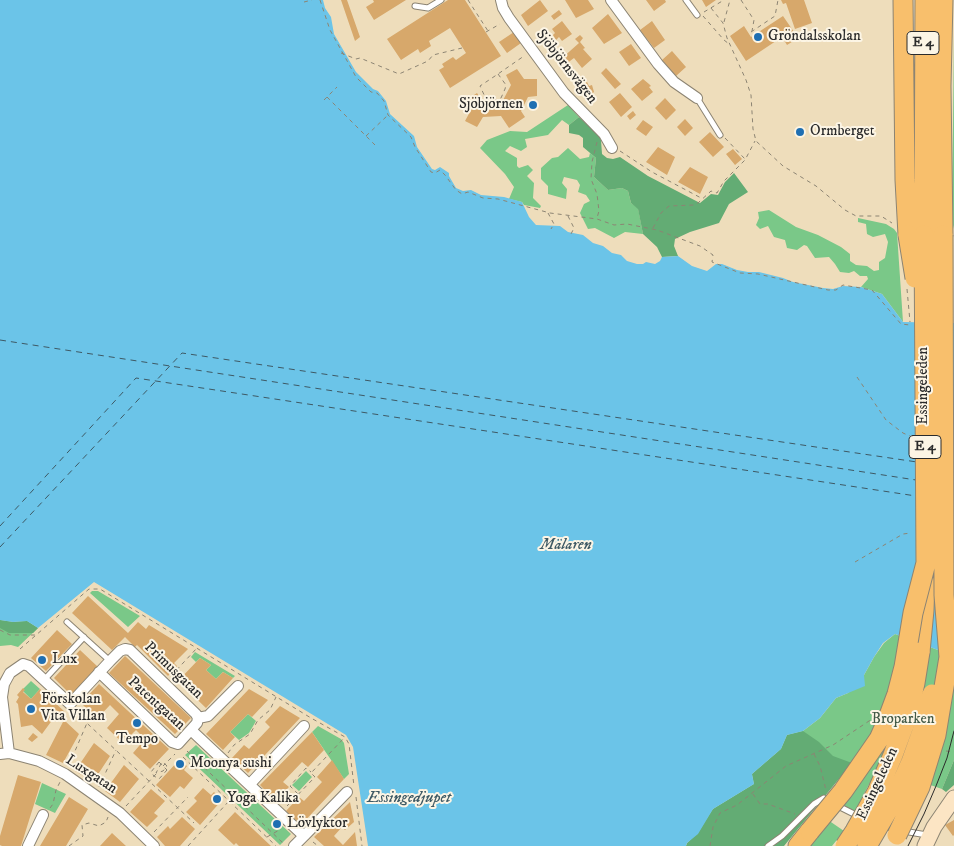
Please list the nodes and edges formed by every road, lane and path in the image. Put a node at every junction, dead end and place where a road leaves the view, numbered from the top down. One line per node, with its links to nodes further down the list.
1 (312, 0): 15 (path)
2 (320, 0): 26 (path)
3 (440, 0): 16 (lane)
4 (468, 0): 21 (path)
5 (501, 0): 21 (street, Sjöbjörnsvägen)
6 (611, 0): 31 (street)
7 (686, 0): 20 (lane)
8 (724, 0): 17 (path)
9 (730, 0): 22 (path)
10 (741, 0): 11 (path)
11 (778, 0)
12 (903, 0): 47 (highway)
13 (924, 0): 28 (highway, Essingeleden / E 4)
14 (944, 0): 19 (highway); 28 (highway, Essingeleden / E 4)
15 (304, 2)
16 (415, 6)
17 (711, 8): 18 (path); 22 (path)
18 (705, 11)
19 (954, 11)
20 (699, 14): 23 (path)
21 (509, 18): 25 (street, Sjöbjörnsvägen)
22 (723, 23): 23 (path)
23 (730, 45): 37 (path)
24 (462, 48): 26 (path)
25 (533, 50): 27 (path); 39 (street, Sjöbjörnsvägen)
26 (341, 53): 33 (path)
27 (498, 74): 27 (path)
28 (932, 85): 47 (highway, Essingeleden / E 4); 52 (highway, Essingeleden / E 4, bridge)
29 (337, 87): 30 (path)
30 (327, 97): 32 (path); 35 (path)
31 (697, 98): 34 (lane)
32 (324, 100)
33 (388, 115): 35 (path); 42 (path)
34 (720, 135): 40 (path)
35 (366, 136): 38 (path)
36 (598, 140): 44 (path)
37 (756, 140): 40 (path); 47 (path)
38 (374, 145)
39 (612, 148): 41 (path)
40 (745, 160): 41 (path)
41 (704, 199): 46 (path)
42 (548, 212): 43 (path); 45 (path)
43 (568, 215): 44 (path); 48 (path)
44 (597, 219): 46 (path)
45 (552, 229)
46 (652, 229): 51 (path)
47 (908, 231): 51 (highway, Essingeleden, bridge)
48 (570, 236)
49 (954, 265): 52 (highway, bridge)
50 (907, 288): 51 (path, bridge)
51 (915, 329): 57 (highway, Essingeleden / E 4, bridge)
52 (943, 340): 58 (highway, Essingeleden / E 4, bridge)
53 (857, 377): 54 (path)
54 (913, 430)
55 (912, 533): 56 (path)
56 (855, 562)
57 (926, 563): 119 (highway, bridge); 138 (highway, Essingeleden / E 4, bridge)
58 (944, 595): 123 (highway, bridge); 139 (highway, Essingeleden / E 4, bridge)
59 (67, 622): 62 (lane)
60 (0, 630): 61 (path)
61 (36, 635): 63 (path); 64 (path)
62 (84, 637): 65 (lane); 67 (lane)
63 (197, 648): 68 (path); 70 (path)
64 (20, 649)
65 (110, 661): 66 (street, Primusgatan); 72 (street, Primusgatan)
66 (99, 672): 67 (street, Primusgatan); 78 (street, Patentgatan)
67 (44, 680): 86 (street, Primusgatan)
68 (168, 680)
69 (238, 686): 72 (street, Primusgatan)
70 (276, 697): 80 (path); 89 (path)
71 (72, 710): 74 (path)
72 (198, 718): 78 (street, Primusgatan)
73 (873, 718): 87 (path)
74 (87, 722): 83 (path); 97 (path)
75 (902, 723): 77 (lane)
76 (304, 726): 99 (street)
77 (909, 728)
78 (191, 730): 99 (street)
79 (916, 734): 81 (lane)
80 (345, 737): 95 (path); 134 (path)
81 (922, 739)
82 (929, 745): 126 (lane)
83 (116, 749): 98 (path); 101 (path)
84 (177, 751): 90 (path)
85 (187, 752): 93 (path)
86 (5, 753): 97 (street, Luxgatan)
87 (814, 753): 103 (path); 107 (path)
88 (183, 756): 94 (path)
89 (226, 756)
90 (165, 764): 92 (path, bridge); 96 (path); 96 (path)
91 (216, 764): 93 (path)
92 (163, 766): 96 (path, bridge); 96 (path, bridge)
93 (203, 766): 94 (path); 106 (path)
94 (194, 768): 109 (path)
95 (311, 773): 100 (path); 104 (path)
96 (155, 774): 98 (path)
97 (63, 777): 114 (path); 130 (street, Luxgatan)
98 (150, 781): 111 (path); 112 (path)
99 (246, 786): 106 (path); 125 (street)
100 (290, 786): 104 (path); 110 (path)
101 (98, 788)
102 (347, 792): 125 (street)
103 (752, 793): 119 (path); 135 (path)
104 (299, 794): 113 (path)
105 (188, 796): 111 (path)
106 (234, 796): 109 (path); 121 (path)
107 (824, 798): 116 (lane); 119 (lane)
108 (954, 798): 126 (street)
109 (230, 801): 124 (path); 131 (path)
110 (275, 802)
111 (178, 807): 117 (path); 122 (path)
112 (123, 809)
113 (283, 810)
114 (46, 813): 128 (street)
115 (110, 814): 129 (path)
116 (868, 820)
117 (194, 823)
118 (877, 823): 123 (lane)
119 (806, 824): 136 (lane); 137 (highway)
120 (284, 828): 121 (path)
121 (273, 833): 124 (path); 127 (path)
122 (152, 834)
123 (891, 836)
124 (267, 837): 132 (path)
125 (306, 837): 127 (street); 133 (path)
126 (928, 841)
127 (289, 845)
128 (28, 846)
129 (70, 846)
130 (154, 846)
131 (188, 846)
132 (276, 846)
133 (318, 846)
134 (362, 846)
135 (710, 846)
136 (768, 846)
137 (798, 846)
138 (845, 846)
139 (867, 846)

